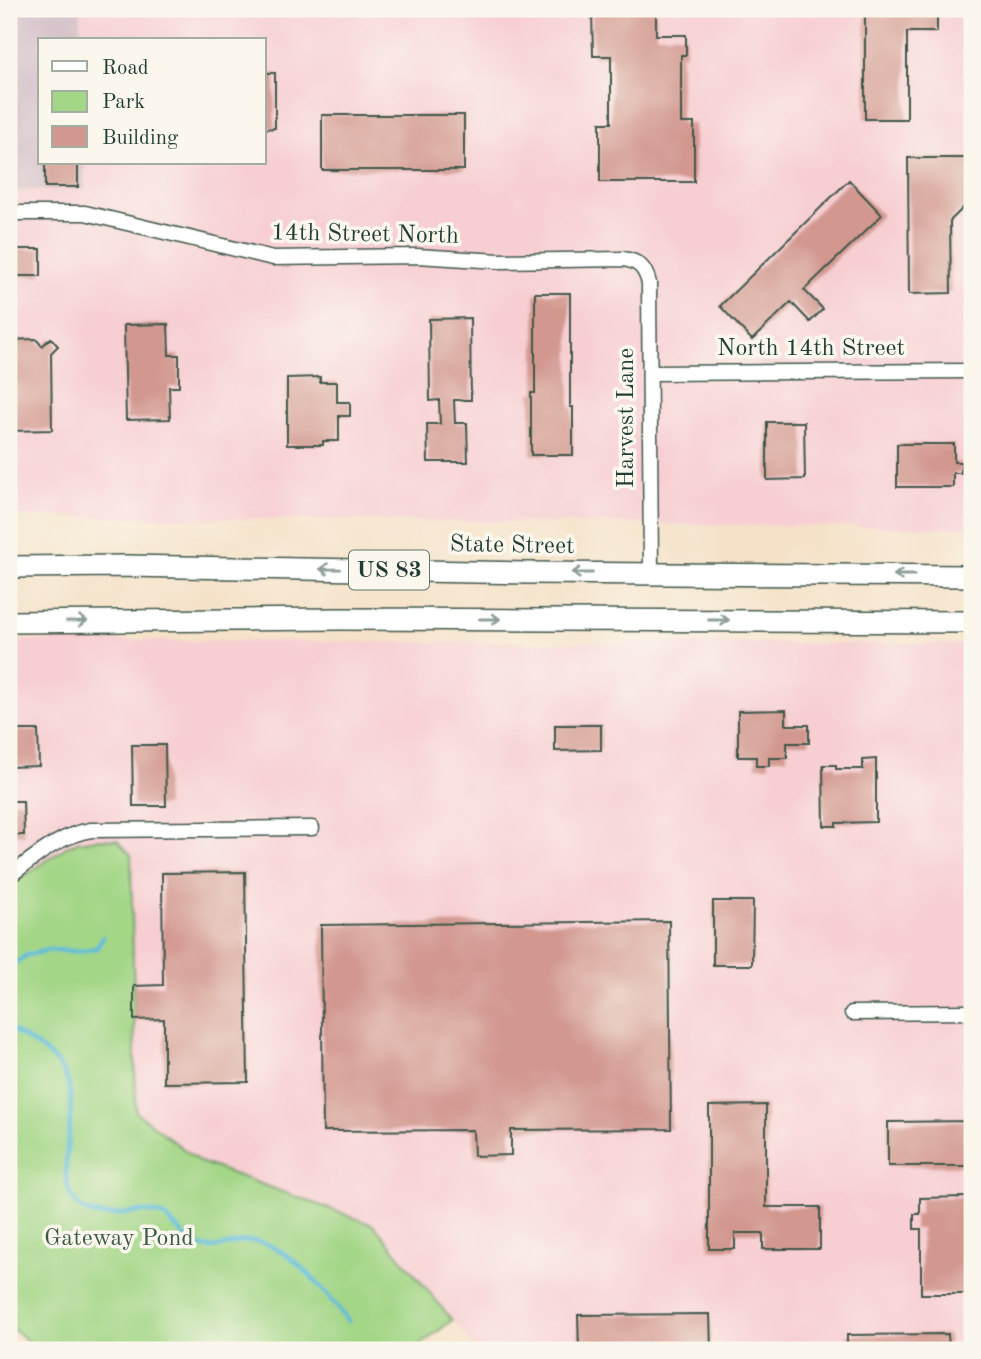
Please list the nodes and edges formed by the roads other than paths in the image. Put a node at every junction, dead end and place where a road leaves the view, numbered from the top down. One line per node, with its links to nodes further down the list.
1 (9, 213): 2 (street, 14th Street North)
2 (641, 265): 4 (street, Harvest Lane)
3 (972, 371): 4 (street, North 14th Street)
4 (650, 373): 6 (street, Harvest Lane)
5 (9, 567): 6 (highway, State Street / US 83, one-way to 5)
6 (651, 573): 7 (highway, State Street / US 83, one-way to 6)
7 (972, 576)
8 (9, 622): 9 (highway, US 83, one-way to 9)
9 (972, 622)
10 (312, 828): 11 (street)
11 (9, 876)
12 (972, 1012): 13 (street)
13 (852, 1013)

